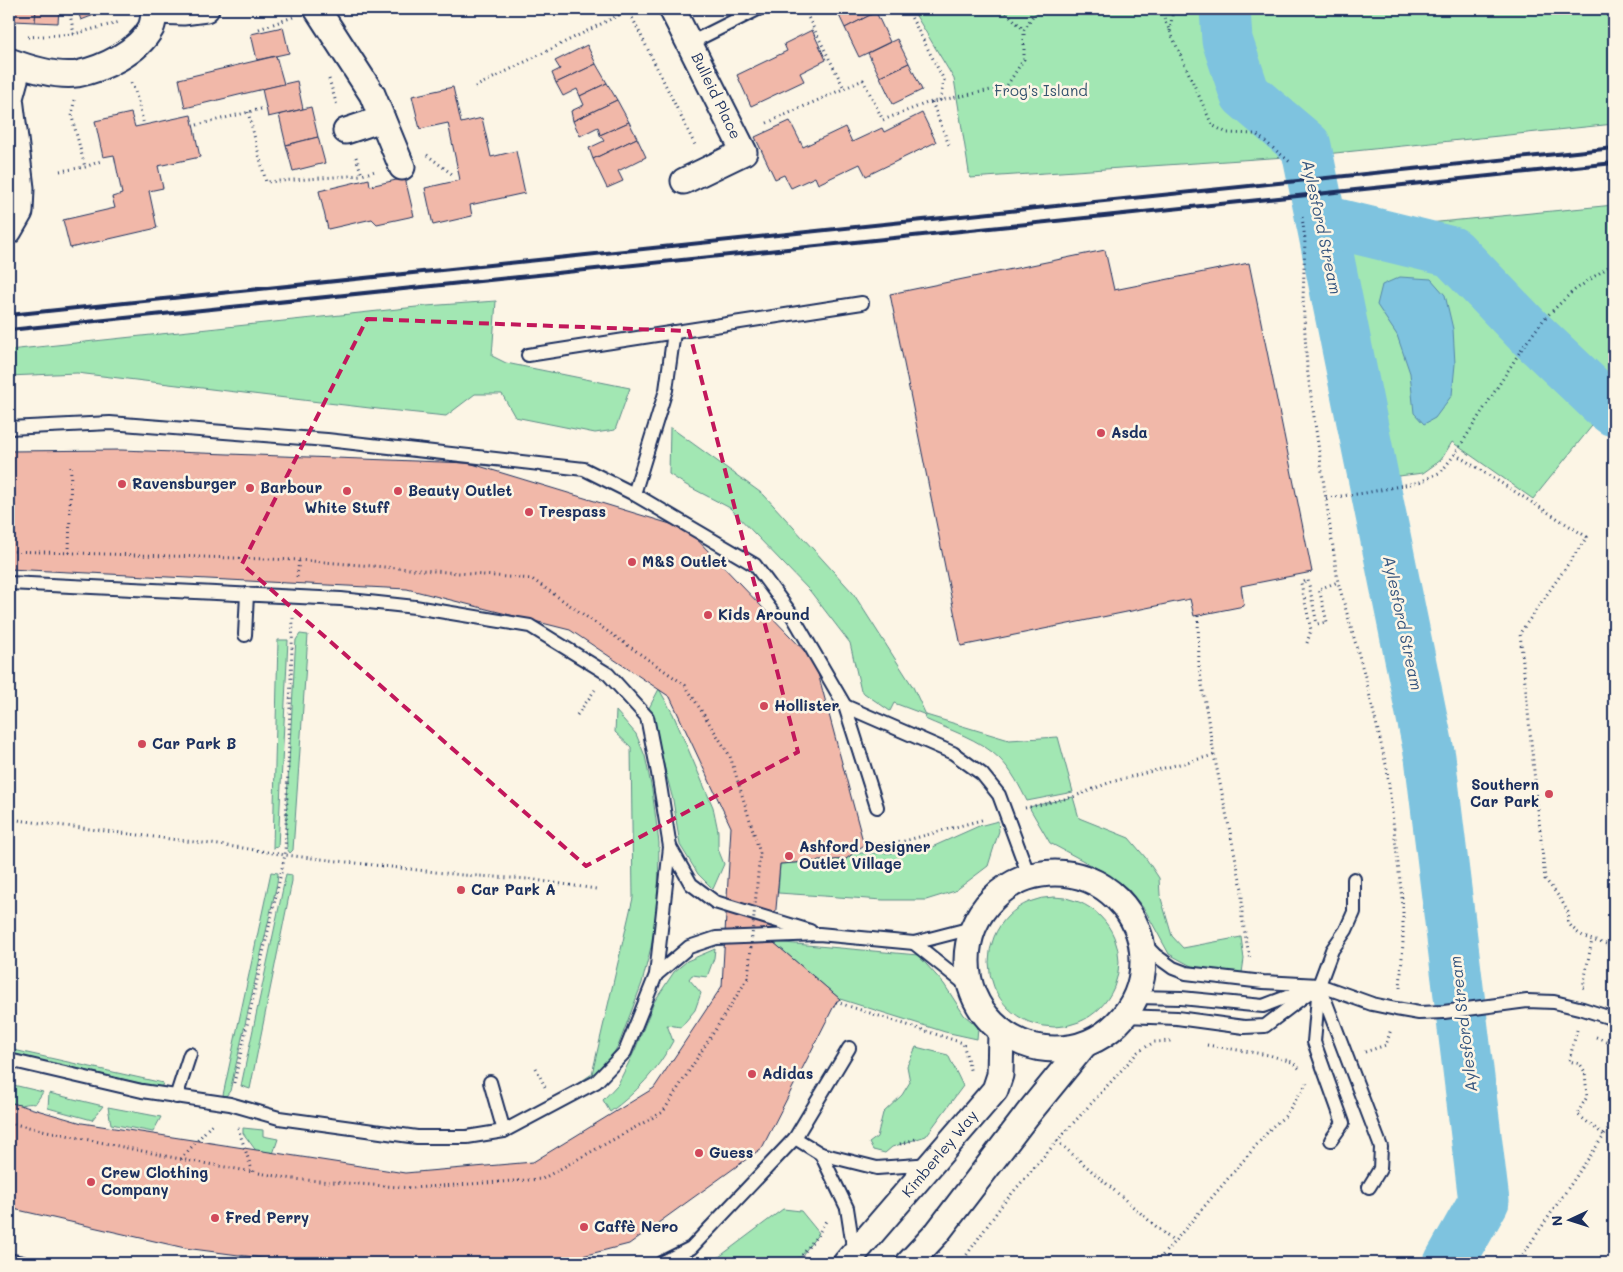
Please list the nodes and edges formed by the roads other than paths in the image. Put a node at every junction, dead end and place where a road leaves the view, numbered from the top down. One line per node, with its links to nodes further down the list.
1 (206, 9): 4 (street)
2 (672, 9): 6 (street, Bulleid Place)
3 (758, 9): 6 (lane)
4 (154, 10): 7 (street)
5 (306, 13): 8 (street)
6 (690, 43): 11 (street, Bulleid Place)
7 (14, 63): 12 (street)
8 (382, 119): 9 (street); 10 (street)
9 (346, 131)
10 (401, 164)
11 (684, 181)
12 (9, 231)
13 (862, 303): 14 (lane)
14 (674, 332): 15 (lane); 17 (lane)
15 (528, 355)
16 (9, 428): 17 (lane)
17 (634, 494): 21 (lane)
18 (9, 582): 19 (lane)
19 (247, 594): 20 (lane); 23 (lane)
20 (244, 635)
21 (844, 706): 22 (lane); 24 (lane)
22 (877, 807)
23 (670, 847): 27 (lane); 30 (lane)
24 (1029, 876): 26 (street); 28 (street)
25 (1354, 879): 31 (lane)
26 (972, 928): 29 (lane); 32 (street)
27 (819, 934): 29 (lane); 30 (lane)
28 (1141, 941): 31 (lane); 33 (street)
29 (914, 943): 32 (lane)
30 (656, 975): 42 (lane)
31 (1319, 985): 33 (lane); 33 (lane); 34 (lane); 44 (lane); 47 (lane)
32 (969, 986): 35 (street)
33 (1130, 1007): 36 (street)
34 (1614, 1019)
35 (1001, 1032): 36 (street); 46 (street, Kimberley Way)
36 (1084, 1045): 52 (street)
37 (849, 1048): 43 (lane)
38 (190, 1054): 41 (lane)
39 (9, 1060): 41 (lane)
40 (490, 1082): 42 (lane)
41 (176, 1097): 42 (lane)
42 (504, 1131)
43 (795, 1138): 45 (lane); 51 (lane)
44 (1331, 1140)
45 (821, 1154): 46 (lane); 48 (lane)
46 (932, 1164): 48 (street, Kimberley Way)
47 (1369, 1187)
48 (850, 1259)
49 (9, 1260): 50 (lane)
50 (23, 1263)
51 (661, 1263)
52 (909, 1263)

